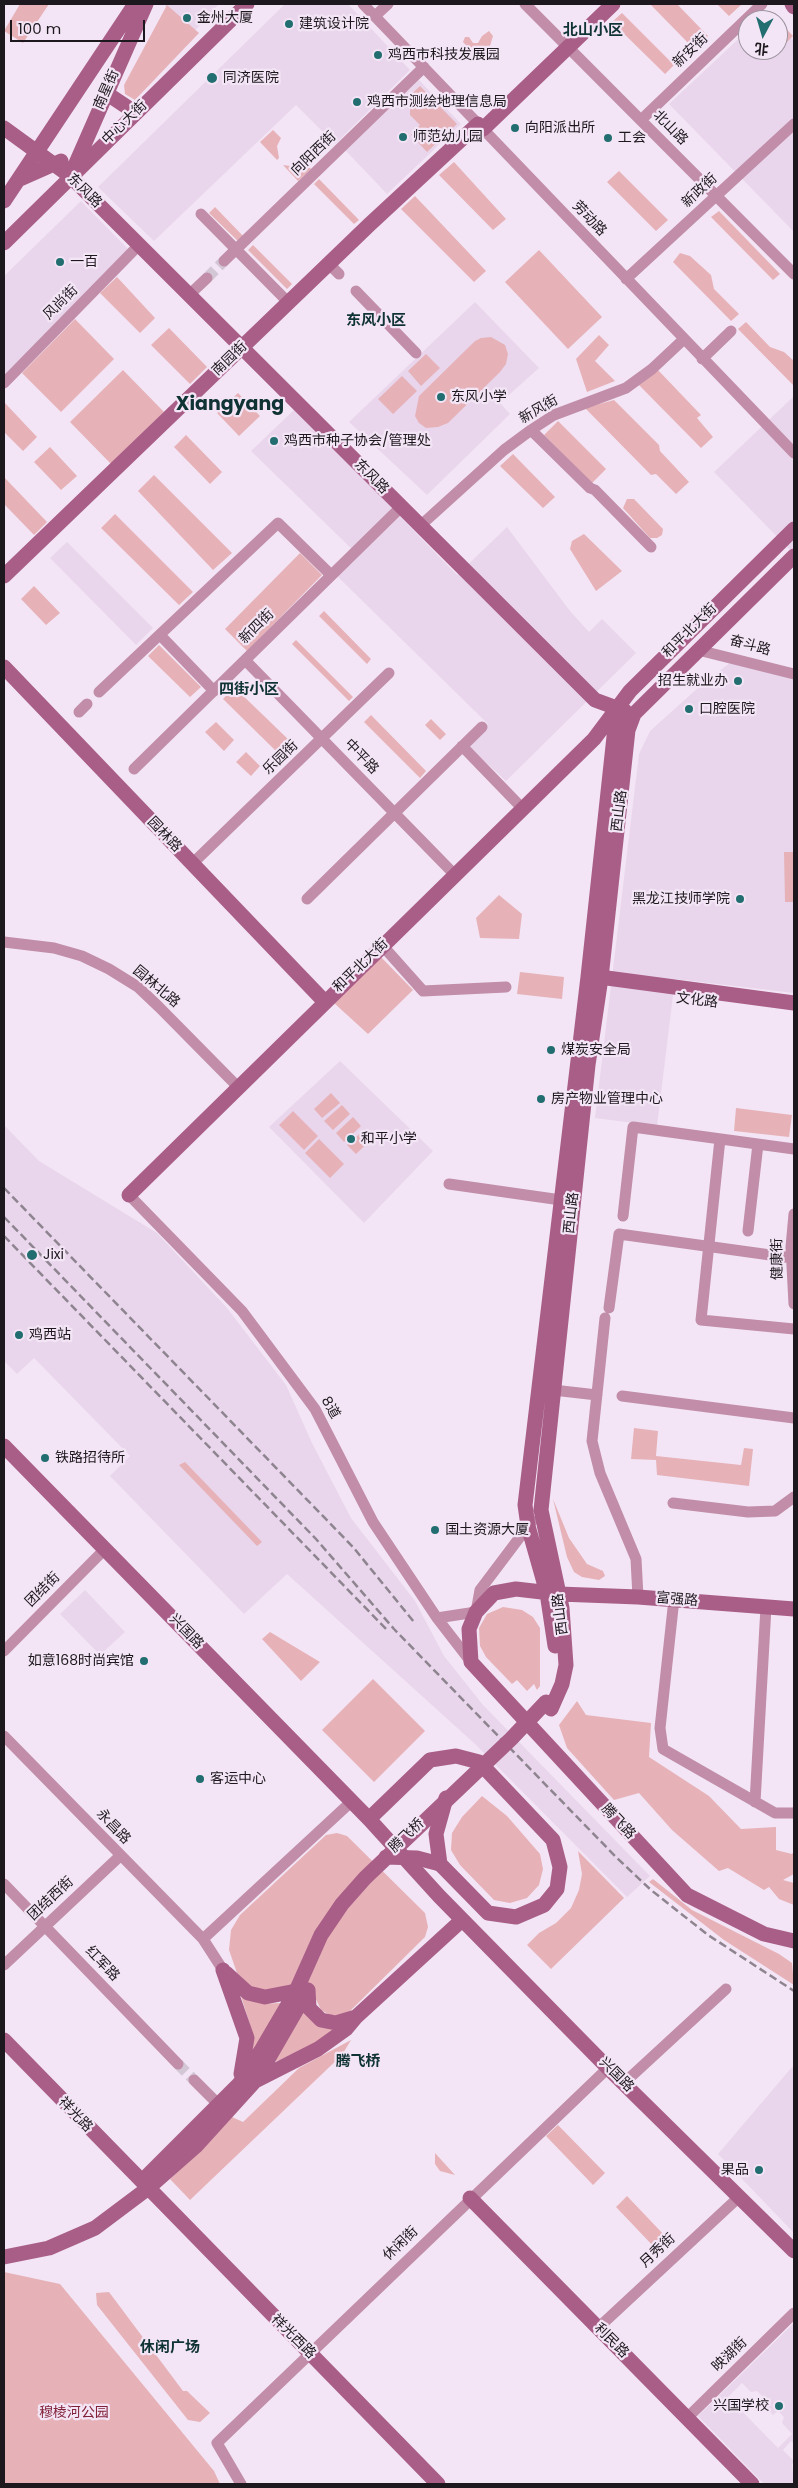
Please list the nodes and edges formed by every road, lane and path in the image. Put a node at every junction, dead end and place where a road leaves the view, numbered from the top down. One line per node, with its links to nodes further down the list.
1 (135, 4): 20 (main road)
2 (146, 4): 14 (main road, 南星街)
3 (247, 4): 15 (main road, 中心大街)
4 (363, 4): 11 (street, 劳动路)
5 (388, 4): 11 (street)
6 (525, 4): 12 (street, 北山路)
7 (613, 4): 12 (main road)
8 (762, 4): 16 (street, 新安街)
9 (792, 4): 10 (main road)
10 (794, 6)
11 (375, 16): 13 (street, 劳动路)
12 (568, 47): 16 (street, 北山路); 18 (main road, 南园街)
13 (424, 67): 18 (street, 劳动路); 30 (street, 向阳西街)
14 (106, 93): 15 (main road); 21 (main road, 南星街)
15 (131, 118): 21 (main road); 23 (main road, 中心大街)
16 (641, 120): 25 (street, 北山路)
17 (794, 124): 25 (street, 新政街)
18 (480, 126): 34 (street, 劳动路); 40 (main road, 南园街)
19 (4, 128): 20 (main road, 东风路)
20 (37, 152): 22 (main road, 东风路); 24 (main road)
21 (80, 152): 22 (main road); 23 (main road, 南星街)
22 (54, 164): 23 (main road, 东风路); 24 (main road)
23 (70, 176): 28 (main road, 中心大街); 29 (main road, 东风路)
24 (17, 181): 26 (main road)
25 (716, 196): 32 (street, 北山路); 34 (street, 新政街)
26 (4, 201)
27 (201, 214): 30 (street)
28 (4, 243)
29 (139, 245): 36 (main road, 东风路); 43 (street, 风尚街)
30 (236, 249): 31 (street, 向阳西街); 37 (street)
31 (224, 261)
32 (794, 274)
33 (206, 278): 36 (street)
34 (626, 279): 39 (street, 劳动路)
35 (356, 291): 41 (street)
36 (189, 295): 40 (main road, 东风路)
37 (284, 298)
38 (731, 332): 42 (street)
39 (684, 339): 42 (street, 劳动路); 44 (street, 新风街)
40 (242, 348): 46 (main road, 东风路); 52 (main road, 南园街)
41 (416, 353)
42 (702, 359): 45 (street, 劳动路)
43 (4, 383)
44 (531, 430): 47 (street, 新风街); 49 (street)
45 (794, 453)
46 (401, 506): 47 (main road, 东风路); 51 (street, 新四街)
47 (420, 526): 61 (main road, 东风路)
48 (794, 529): 61 (main road, 和平北大街)
49 (651, 547)
50 (794, 556): 54 (main road, 和平北大街)
51 (331, 575): 53 (street); 55 (street, 新四街)
52 (4, 576)
53 (160, 635): 59 (street); 60 (street)
54 (698, 650): 58 (street, 奋斗路); 61 (main road, 和平北大街)
55 (245, 660): 59 (street, 新四街); 63 (street, 中平路)
56 (4, 667): 68 (main road, 园林路)
57 (389, 673): 63 (street, 乐园街)
58 (794, 674)
59 (214, 691): 65 (street, 新四街)
60 (99, 692)
61 (615, 725): 66 (main road, 和平北大街); 73 (main road, 西山路); 73 (main road, 西山路)
62 (482, 727): 64 (street)
63 (322, 739): 67 (street, 中平路); 68 (street, 乐园街)
64 (462, 746): 66 (street); 67 (street)
65 (134, 769)
66 (523, 809): 69 (main road, 和平北大街)
67 (394, 813): 69 (street, 中平路); 70 (street)
68 (192, 864): 75 (main road, 园林路)
69 (455, 875): 72 (main road, 和平北大街)
70 (307, 900)
71 (4, 942): 78 (street, 园林北路)
72 (382, 945): 74 (street); 75 (main road, 和平北大街)
73 (594, 980): 76 (main road, 文化路); 77 (main road, 文化路); 84 (main road, 西山路); 92 (main road, 西山路)
74 (506, 987)
75 (324, 1001): 78 (main road, 和平北大街)
76 (794, 1003)
77 (794, 1013)
78 (238, 1087): 83 (main road, 和平北大街)
79 (720, 1139): 80 (street); 86 (street); 88 (street)
80 (758, 1144): 81 (street); 87 (street)
81 (794, 1149)
82 (449, 1184): 84 (street)
83 (129, 1194): 108 (street, 8道)
84 (561, 1200): 100 (main road, 西山路)
85 (794, 1214): 89 (street, 健康街)
86 (622, 1216)
87 (748, 1231)
88 (708, 1246): 89 (street); 91 (street); 93 (street)
89 (792, 1258): 90 (street, 健康街)
90 (794, 1304)
91 (794, 1329)
92 (554, 1390): 93 (street); 99 (main road, 西山路)
93 (597, 1395): 103 (street)
94 (622, 1396): 95 (street)
95 (794, 1418)
96 (4, 1446): 101 (main road, 兴国路)
97 (794, 1497): 98 (street)
98 (673, 1503)
99 (540, 1510): 100 (street); 102 (main road, 西山路)
100 (528, 1526): 102 (main road, 西山路); 107 (street)
101 (104, 1550): 109 (street, 团结街); 114 (main road, 兴国路)
102 (553, 1593): 103 (main road, 富强路); 107 (main road, 富强路); 111 (main road, 西山路)
103 (638, 1597): 104 (main road, 富强路)
104 (674, 1600): 105 (main road, 富强路); 115 (street)
105 (766, 1607): 106 (main road, 富强路); 115 (street)
106 (794, 1609)
107 (476, 1612): 108 (street); 110 (main road)
108 (437, 1618): 110 (street, 8道)
109 (5, 1649)
110 (471, 1662): 126 (main road, 腾飞路)
111 (548, 1706): 113 (main road, 腾飞桥, bridge); 117 (main road, 腾飞桥)
112 (4, 1736): 119 (street, 永昌路)
113 (446, 1798): 117 (main road, bridge); 120 (main road, 腾飞桥, bridge)
114 (352, 1802): 118 (main road, 兴国路); 125 (street)
115 (755, 1802): 116 (street)
116 (794, 1813)
117 (441, 1815): 120 (main road, 腾飞桥); 121 (main road)
118 (369, 1819): 121 (main road); 123 (main road, 兴国路)
119 (120, 1856): 124 (street, 团结西街); 125 (street, 永昌路)
120 (392, 1857): 121 (main road, bridge); 130 (main road, 腾飞桥, bridge)
121 (440, 1864)
122 (4, 1884): 124 (street, 红军路)
123 (462, 1920): 131 (main road); 134 (main road, 兴国路)
124 (44, 1926): 127 (street, 团结西街); 133 (street, 红军路)
125 (203, 1939): 128 (street, 永昌路)
126 (794, 1941)
127 (4, 1965)
128 (224, 1970): 130 (main road); 138 (main road)
129 (726, 1989): 137 (street)
130 (302, 1990): 131 (main road); 136 (main road); 138 (main road)
131 (356, 2017): 136 (main road)
132 (4, 2040): 140 (main road, 祥光路)
133 (178, 2064)
134 (608, 2068): 137 (main road, 兴国路); 142 (street, 休闲街)
135 (194, 2080): 139 (street)
136 (256, 2080): 140 (main road)
137 (624, 2083): 141 (main road, 兴国路)
138 (239, 2084): 139 (main road)
139 (219, 2105): 140 (main road)
140 (144, 2185): 143 (main road); 145 (main road); 148 (main road, 祥光西路)
141 (739, 2197): 144 (main road, 兴国路); 147 (street, 月秀街)
142 (470, 2198): 147 (main road, 利民路); 148 (street, 休闲街)
143 (4, 2247)
144 (794, 2251)
145 (4, 2257)
146 (794, 2313): 149 (street, 映湖街)
147 (598, 2328): 149 (main road, 利民路)
148 (309, 2354): 150 (street, 休闲街); 151 (main road, 祥光西路)
149 (687, 2418): 152 (main road, 利民路)
150 (241, 2484)
151 (438, 2484)
152 (752, 2484)

